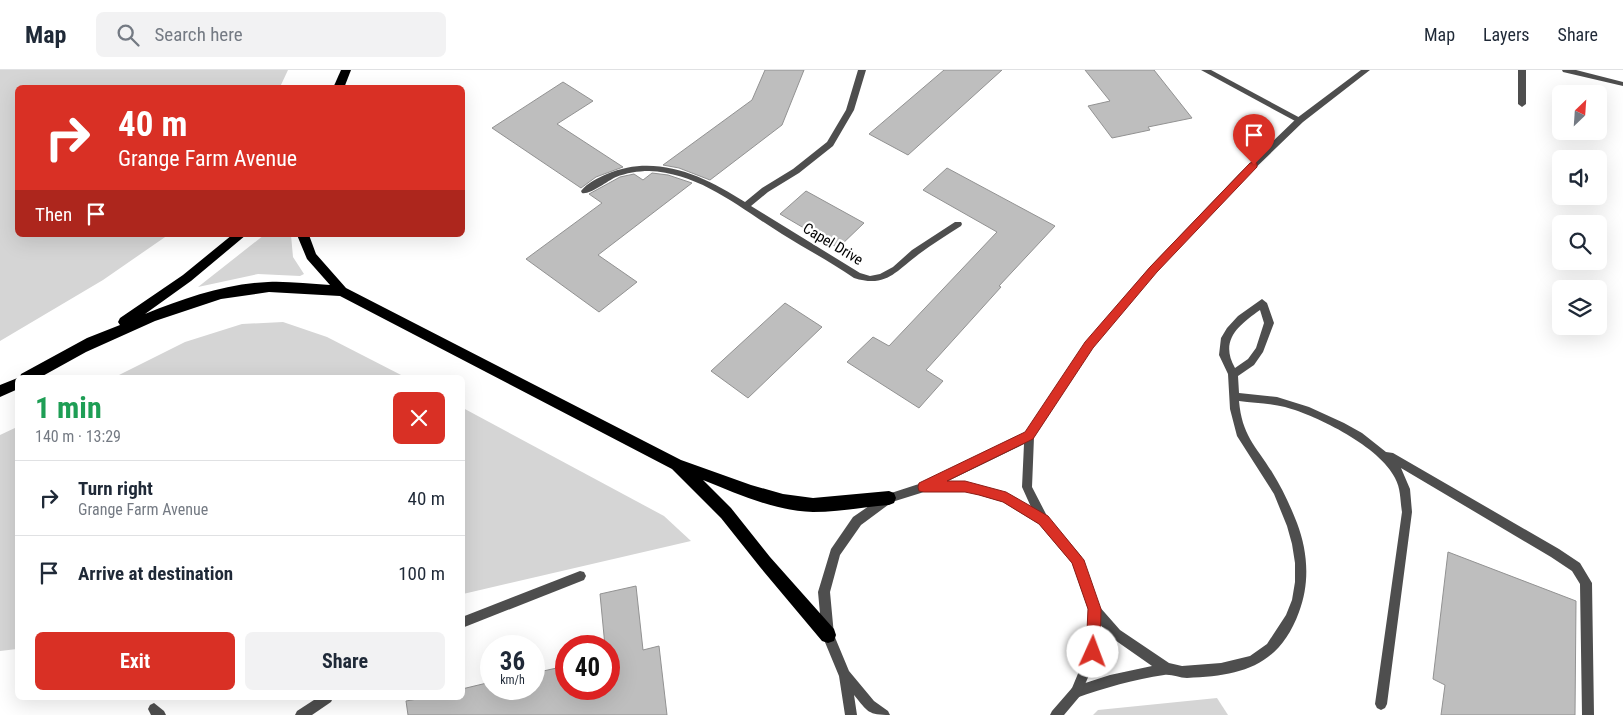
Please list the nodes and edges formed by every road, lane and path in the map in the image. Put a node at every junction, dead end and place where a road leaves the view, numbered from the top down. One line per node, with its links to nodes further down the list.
1 (346, 70): 8 (highway)
2 (862, 70): 12 (street)
3 (1205, 70): 10 (street)
4 (1366, 70): 10 (street)
5 (1522, 70): 9 (street)
6 (1566, 70): 7 (street)
7 (1623, 84)
8 (339, 85)
9 (1522, 104)
10 (1300, 120): 23 (street)
11 (585, 191): 12 (street, Capel Drive)
12 (744, 207): 13 (street, Capel Drive)
13 (958, 224)
14 (238, 237): 17 (highway)
15 (304, 237): 16 (highway)
16 (342, 290): 17 (highway); 25 (highway)
17 (84, 347): 19 (highway)
18 (1233, 374): 18 (street); 22 (street)
19 (32, 375)
20 (15, 383): 21 (highway)
21 (0, 390)
22 (1234, 396): 24 (street); 33 (street)
23 (1029, 436): 26 (street); 28 (street)
24 (1377, 450): 37 (street); 42 (street)
25 (676, 464): 27 (highway); 32 (highway)
26 (924, 487): 27 (street); 28 (street)
27 (889, 498): 32 (street)
28 (1043, 520): 30 (street)
29 (580, 576): 31 (street)
30 (1094, 609): 33 (street); 35 (street)
31 (465, 622)
32 (828, 635): 34 (street)
33 (1167, 669): 35 (street)
34 (845, 675): 39 (street); 40 (street)
35 (1076, 692): 41 (street)
36 (324, 700): 38 (street)
37 (1381, 704)
38 (301, 715)
39 (851, 715)
40 (884, 715)
41 (1056, 715)
42 (1588, 715)

